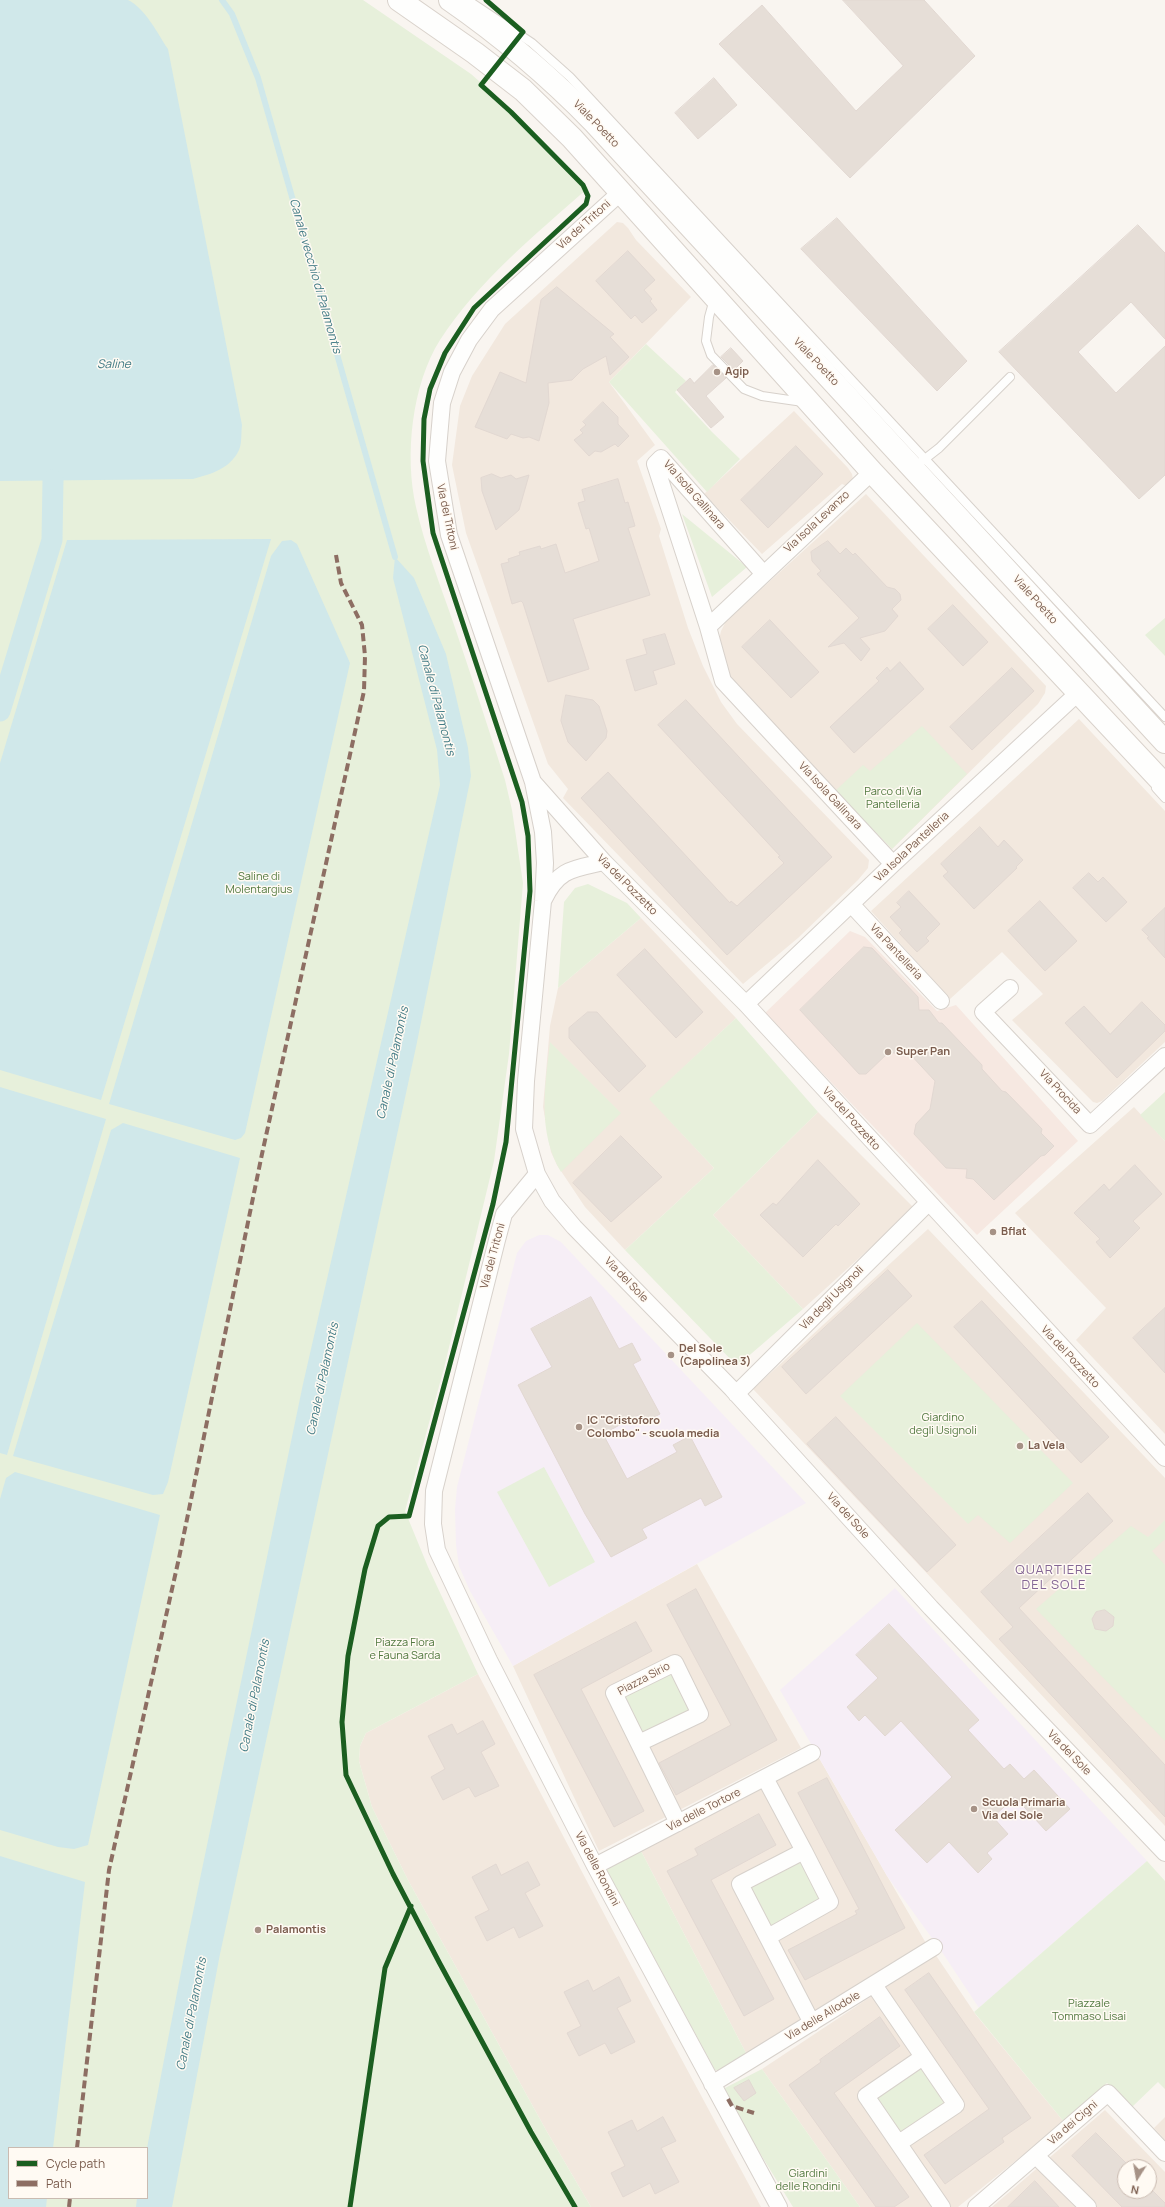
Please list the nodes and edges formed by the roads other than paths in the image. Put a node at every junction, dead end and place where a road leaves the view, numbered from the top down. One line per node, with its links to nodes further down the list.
1 (398, 0): 4 (main road)
2 (450, 0): 11 (main road, Viale Poetto)
3 (468, 0): 11 (lane)
4 (622, 192): 5 (lane); 6 (main road); 18 (street, Via dei Tritoni)
5 (628, 215)
6 (711, 302): 7 (lane); 10 (main road); 10 (lane)
7 (721, 318)
8 (766, 368): 10 (lane)
9 (1010, 378): 11 (lane)
10 (804, 402): 12 (main road)
11 (919, 463): 16 (lane); 17 (main road, Viale Poetto)
12 (869, 474): 13 (street, Via Isola Levanzo); 15 (main road)
13 (763, 573): 14 (street); 14 (street, Via Isola Gallinara)
14 (708, 627): 22 (street, Via Isola Gallinara)
15 (1076, 695): 19 (main road); 20 (lane); 22 (street, Via Isola Pantelleria)
16 (1165, 717)
17 (1165, 742)
18 (533, 782): 21 (street, Via del Pozzetto); 23 (street, Via dei Tritoni)
19 (1165, 785)
20 (1165, 798)
21 (604, 862): 23 (street, Via dei Tritoni); 27 (street, Via del Pozzetto)
22 (892, 864): 24 (street, Via Isola Pantelleria)
23 (543, 900): 29 (street, Via dei Tritoni)
24 (851, 904): 26 (street, Via Pantelleria); 27 (street, Via Isola Pantelleria)
25 (1010, 988): 28 (street, Via Procida)
26 (941, 1001)
27 (746, 1004): 30 (street, Via del Pozzetto)
28 (1165, 1056)
29 (537, 1174): 31 (street, Via del Sole); 33 (street, Via dei Tritoni)
30 (928, 1203): 31 (street, Via degli Usignoli); 32 (street, Via del Pozzetto)
31 (736, 1394): 39 (street, Via del Sole)
32 (1165, 1458)
33 (434, 1524): 40 (street, Via delle Rondini)
34 (639, 1744): 34 (street, Piazza Sirio); 37 (street, Piazza Sirio)
35 (812, 1753): 36 (street, Via delle Tortore)
36 (765, 1778): 37 (street, Via delle Tortore); 38 (street)
37 (678, 1823): 40 (street, Via delle Tortore)
38 (804, 1851): 41 (street); 41 (street)
39 (1165, 1854)
40 (595, 1866): 46 (street, Via delle Rondini)
41 (768, 1937): 44 (street)
42 (934, 1947): 43 (street, Via delle Allodole)
43 (874, 1985): 44 (street, Via delle Allodole); 45 (street)
44 (812, 2023): 46 (street, Via delle Allodole)
45 (923, 2057): 47 (street); 47 (street)
46 (712, 2084): 50 (street, Via delle Rondini)
47 (899, 2143): 51 (street)
48 (1165, 2153): 49 (street, Via dei Cigni)
49 (1036, 2156): 52 (street, Via dei Cigni); 53 (street)
50 (779, 2207)
51 (942, 2207)
52 (976, 2207)
53 (1088, 2207)

